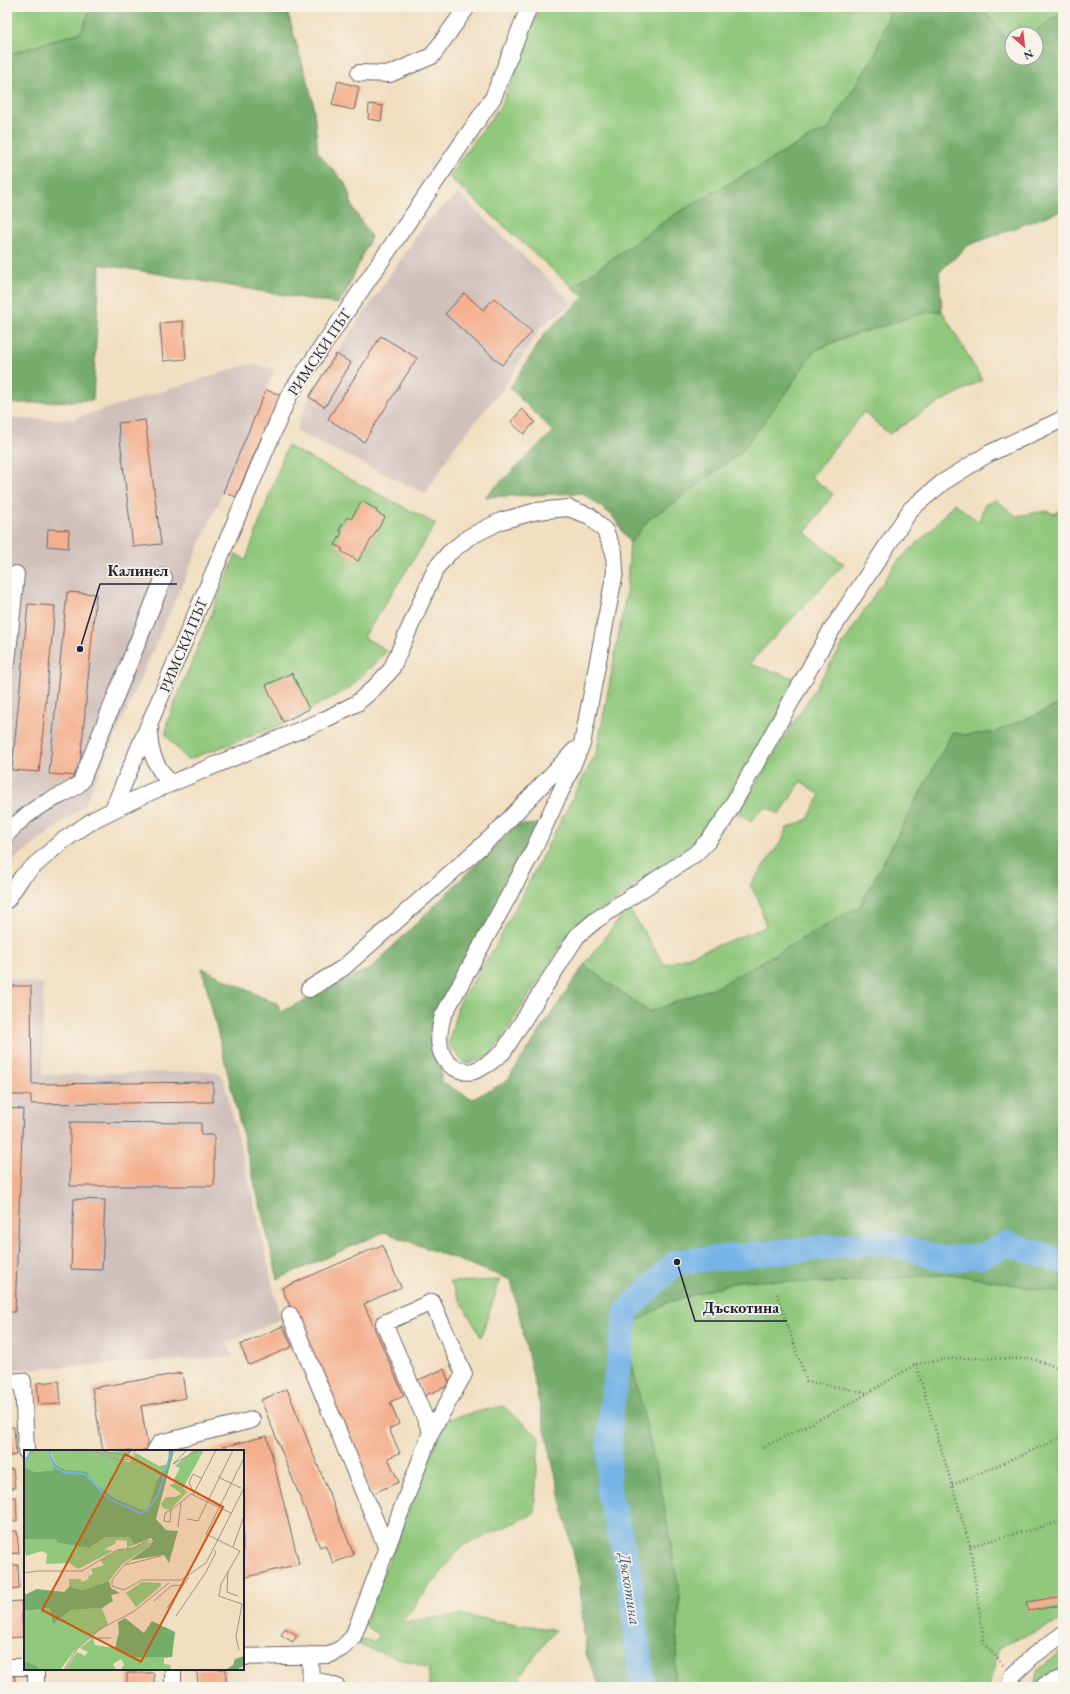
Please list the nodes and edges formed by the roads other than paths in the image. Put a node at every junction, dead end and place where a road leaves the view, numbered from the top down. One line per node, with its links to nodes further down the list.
1 (467, 7): 3 (street)
2 (529, 7): 8 (street, РИМСКИ ПЪТ)
3 (359, 73)
4 (1063, 419): 9 (street)
5 (16, 574): 7 (street)
6 (164, 577): 12 (street)
7 (7, 662)
8 (151, 720): 10 (street, РИМСКИ ПЪТ); 11 (street, РИМСКИ ПЪТ)
9 (582, 744): 10 (street); 14 (street)
10 (172, 784): 11 (street)
11 (113, 809): 13 (street)
12 (7, 834)
13 (7, 900)
14 (309, 989)
15 (290, 1315): 21 (street)
16 (15, 1381): 19 (street)
17 (252, 1420): 20 (street)
18 (431, 1432): 18 (street); 21 (street)
19 (26, 1450)
20 (156, 1450)
21 (387, 1549): 23 (street)
22 (1063, 1634): 30 (street)
23 (310, 1655): 24 (street); 31 (street)
24 (244, 1657)
25 (24, 1667): 26 (street)
26 (7, 1668)
27 (36, 1670): 32 (street)
28 (173, 1670): 33 (street)
29 (1063, 1678): 35 (street)
30 (1011, 1681)
31 (311, 1682): 34 (street)
32 (36, 1687)
33 (173, 1687)
34 (337, 1687)
35 (1045, 1687)

